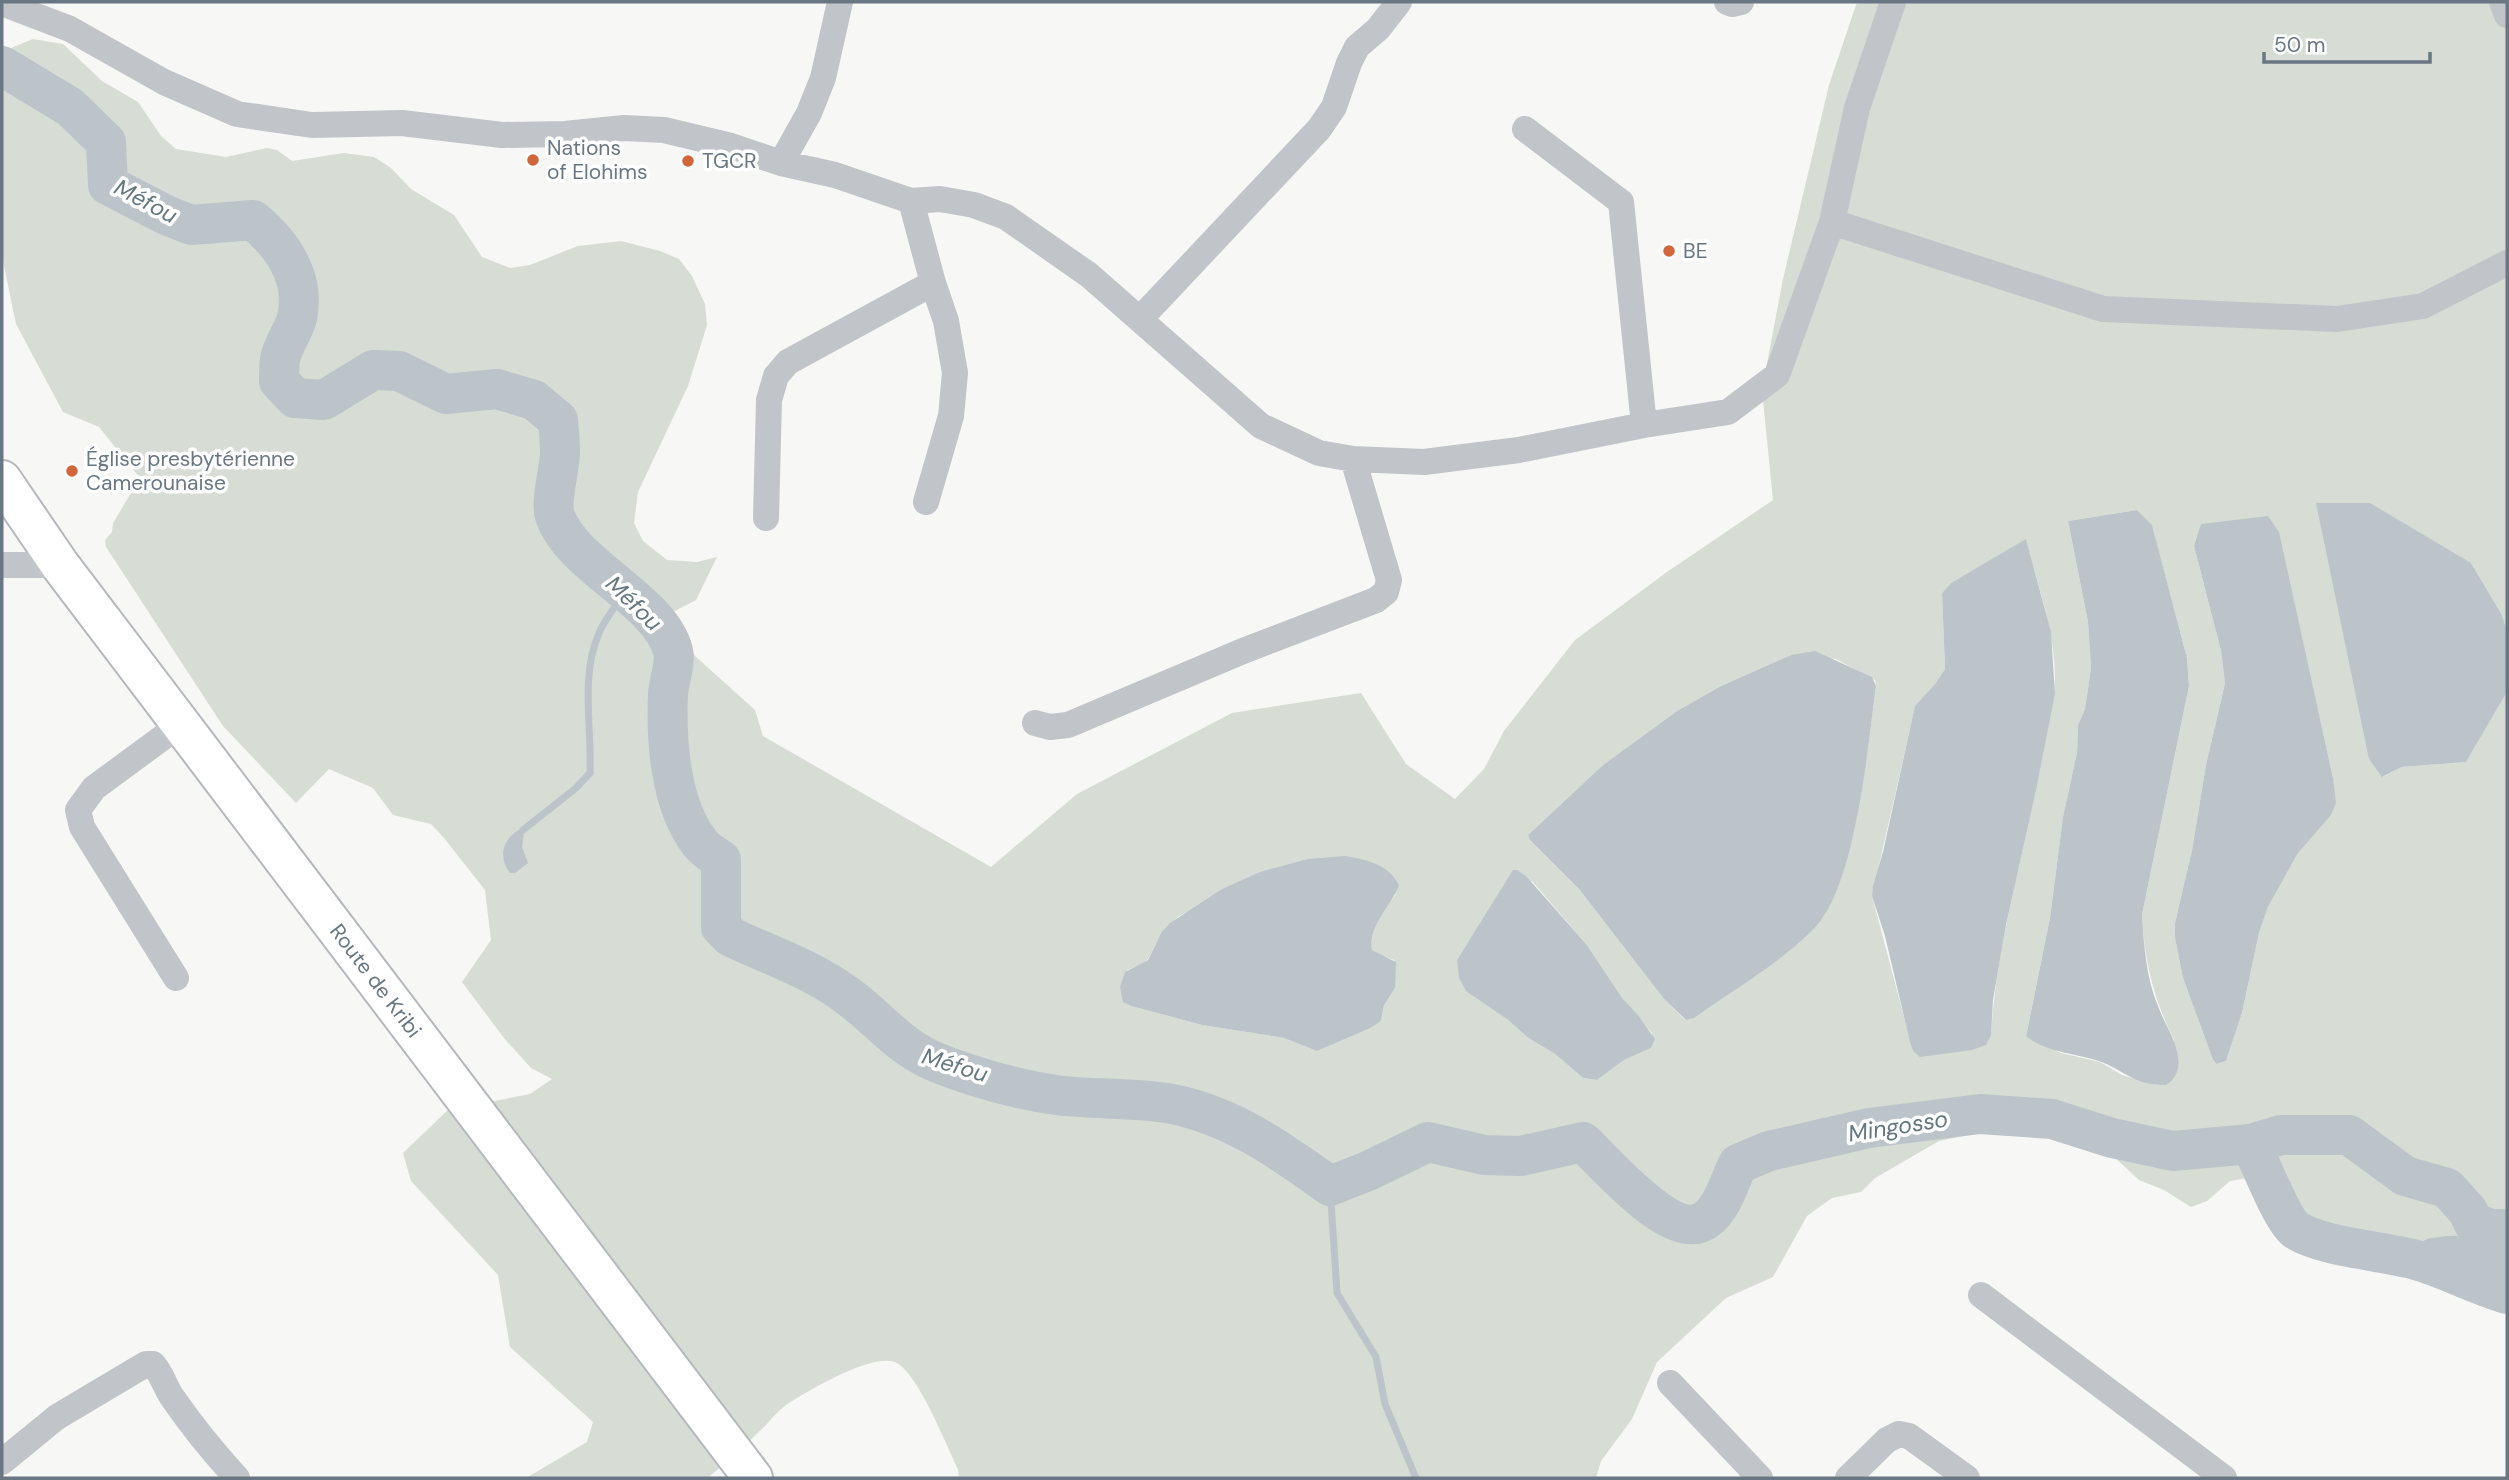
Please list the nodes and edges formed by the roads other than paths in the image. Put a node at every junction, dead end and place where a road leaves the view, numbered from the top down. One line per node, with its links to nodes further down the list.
1 (840, 2): 10 (street)
2 (1399, 2): 15 (street)
3 (1727, 2): 4 (street)
4 (1741, 2)
5 (1893, 2): 12 (street)
6 (2502, 2): 8 (street)
7 (2, 4): 10 (street)
8 (2507, 15)
9 (1525, 129): 16 (street)
10 (781, 163): 11 (street)
11 (911, 201): 14 (street); 15 (street)
12 (1832, 222): 13 (street); 16 (street)
13 (2507, 263)
14 (933, 283): 19 (street); 20 (street)
15 (1140, 319): 17 (street)
16 (1644, 425): 17 (street)
17 (1353, 459): 23 (street)
18 (2, 480): 22 (main road, Route de Kribi)
19 (926, 502)
20 (766, 518)
21 (2, 565): 22 (street)
22 (60, 565): 24 (main road, Route de Kribi)
23 (1035, 723)
24 (181, 724): 25 (street); 30 (main road, Route de Kribi)
25 (176, 978)
26 (1980, 1295): 34 (street)
27 (1670, 1383): 31 (street)
28 (2, 1462): 29 (street)
29 (237, 1478)
30 (753, 1478)
31 (1760, 1478)
32 (1848, 1478): 33 (street)
33 (1968, 1478)
34 (2224, 1478)

